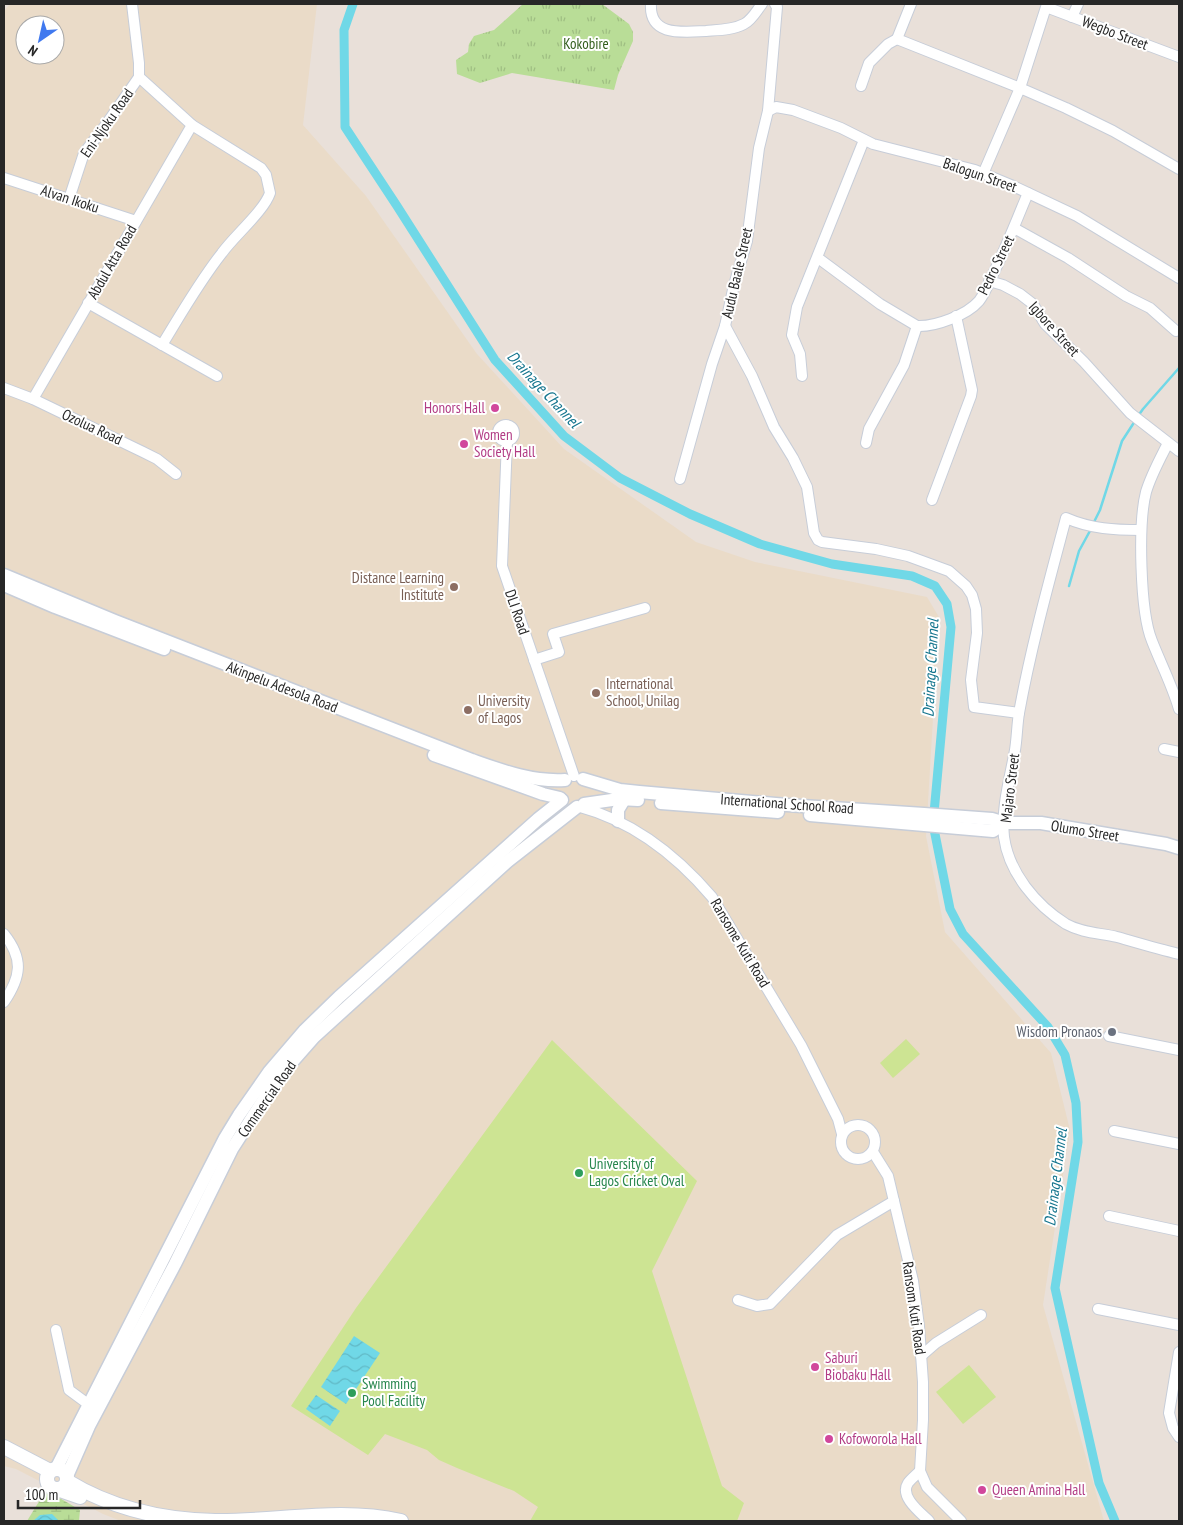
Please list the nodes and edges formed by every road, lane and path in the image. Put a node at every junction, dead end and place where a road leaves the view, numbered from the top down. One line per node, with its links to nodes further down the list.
1 (132, 4): 11 (street)
2 (651, 4): 3 (street)
3 (762, 4)
4 (775, 4): 14 (street, Audu Baale Street)
5 (911, 4): 9 (street)
6 (1078, 4): 8 (street)
7 (1041, 5): 8 (street, Wegbo Street); 13 (street, Wegbo Street)
8 (1072, 17): 10 (street, Wegbo Street)
9 (897, 40): 12 (street); 13 (street)
10 (1179, 56)
11 (139, 77): 15 (street); 21 (street, Eni-Njoku Road)
12 (861, 86)
13 (1020, 88): 17 (street); 18 (street, Wegbo Street)
14 (768, 110): 16 (street, Balogun Street); 29 (street, Audu Baale Street)
15 (192, 125): 22 (street, Abdul Atta Road); 32 (street)
16 (864, 140): 18 (street, Balogun Street); 24 (street)
17 (1179, 170)
18 (983, 174): 20 (street, Balogun Street)
19 (4, 178): 21 (street, Alvan Ikoku)
20 (1028, 193): 23 (street, Pedro Street); 25 (street, Balogun Street)
21 (69, 199): 22 (street, Alvan Ikoku)
22 (136, 221): 27 (street, Abdul Atta Road)
23 (1014, 228): 26 (street, Pedro Street); 31 (street)
24 (818, 258): 30 (street); 34 (street)
25 (1179, 278)
26 (989, 282): 28 (street, Pedro Street); 39 (street, Igbore Street)
27 (88, 303): 32 (street); 36 (street, Abdul Atta Road)
28 (956, 316): 30 (street, Pedro Street); 43 (street)
29 (725, 326): 42 (street, Audu Baale Street); 50 (street)
30 (916, 326): 38 (street)
31 (1176, 331)
32 (162, 345): 33 (street)
33 (217, 376)
34 (802, 376)
35 (4, 388): 36 (street, Ozolua Road)
36 (33, 399): 41 (street, Ozolua Road)
37 (507, 441): 48 (street, DLI Road)
38 (866, 443)
39 (1168, 443): 40 (street, Igbore Street); 44 (street)
40 (1179, 451)
41 (176, 474)
42 (680, 479)
43 (932, 500)
44 (1141, 530): 49 (street); 50 (street, Majaro Street)
45 (4, 574): 53 (street, Akinpelu Adesola Road)
46 (4, 585): 54 (street, Akinpelu Adesola Road)
47 (645, 608): 48 (street)
48 (534, 660): 53 (street, DLI Road)
49 (1179, 708)
50 (1019, 713): 59 (street, Majaro Street)
51 (1164, 749): 52 (street)
52 (1179, 752)
53 (574, 778): 54 (street); 56 (street); 57 (street, International School Road)
54 (561, 799): 56 (street); 80 (street, Commercial Road)
55 (624, 800): 56 (street, International School Road); 57 (street, International School Road); 58 (street)
56 (580, 806): 58 (street, Ransome Kuti Road); 86 (street, Commercial Road)
57 (924, 819): 59 (street, International School Road)
58 (618, 821): 67 (street, Ransome Kuti Road)
59 (997, 824): 60 (street, Olumo Street); 62 (street, Majaro Street)
60 (1179, 848)
61 (4, 934): 63 (street)
62 (1179, 954)
63 (4, 1002)
64 (1109, 1036): 65 (street)
65 (1179, 1050)
66 (1114, 1131): 68 (street)
67 (842, 1134): 69 (street); 69 (street)
68 (1179, 1144)
69 (872, 1152): 70 (street, Ransom Kuti Road)
70 (894, 1201): 73 (street); 79 (street, Ransom Kuti Road)
71 (1110, 1216): 72 (street)
72 (1179, 1230)
73 (738, 1300)
74 (1098, 1309): 76 (street)
75 (981, 1315): 79 (street)
76 (1179, 1325)
77 (56, 1330): 80 (street)
78 (1179, 1352): 81 (street)
79 (921, 1356): 85 (street, Ransom Kuti Road)
80 (88, 1404): 86 (street, Commercial Road)
81 (1174, 1414): 82 (street)
82 (1179, 1437)
83 (4, 1446): 86 (main road)
84 (4, 1456): 86 (main road)
85 (920, 1471): 89 (street); 90 (street)
86 (57, 1478): 87 (main road); 88 (main road)
87 (148, 1521)
88 (400, 1521)
89 (929, 1521)
90 (961, 1521)

